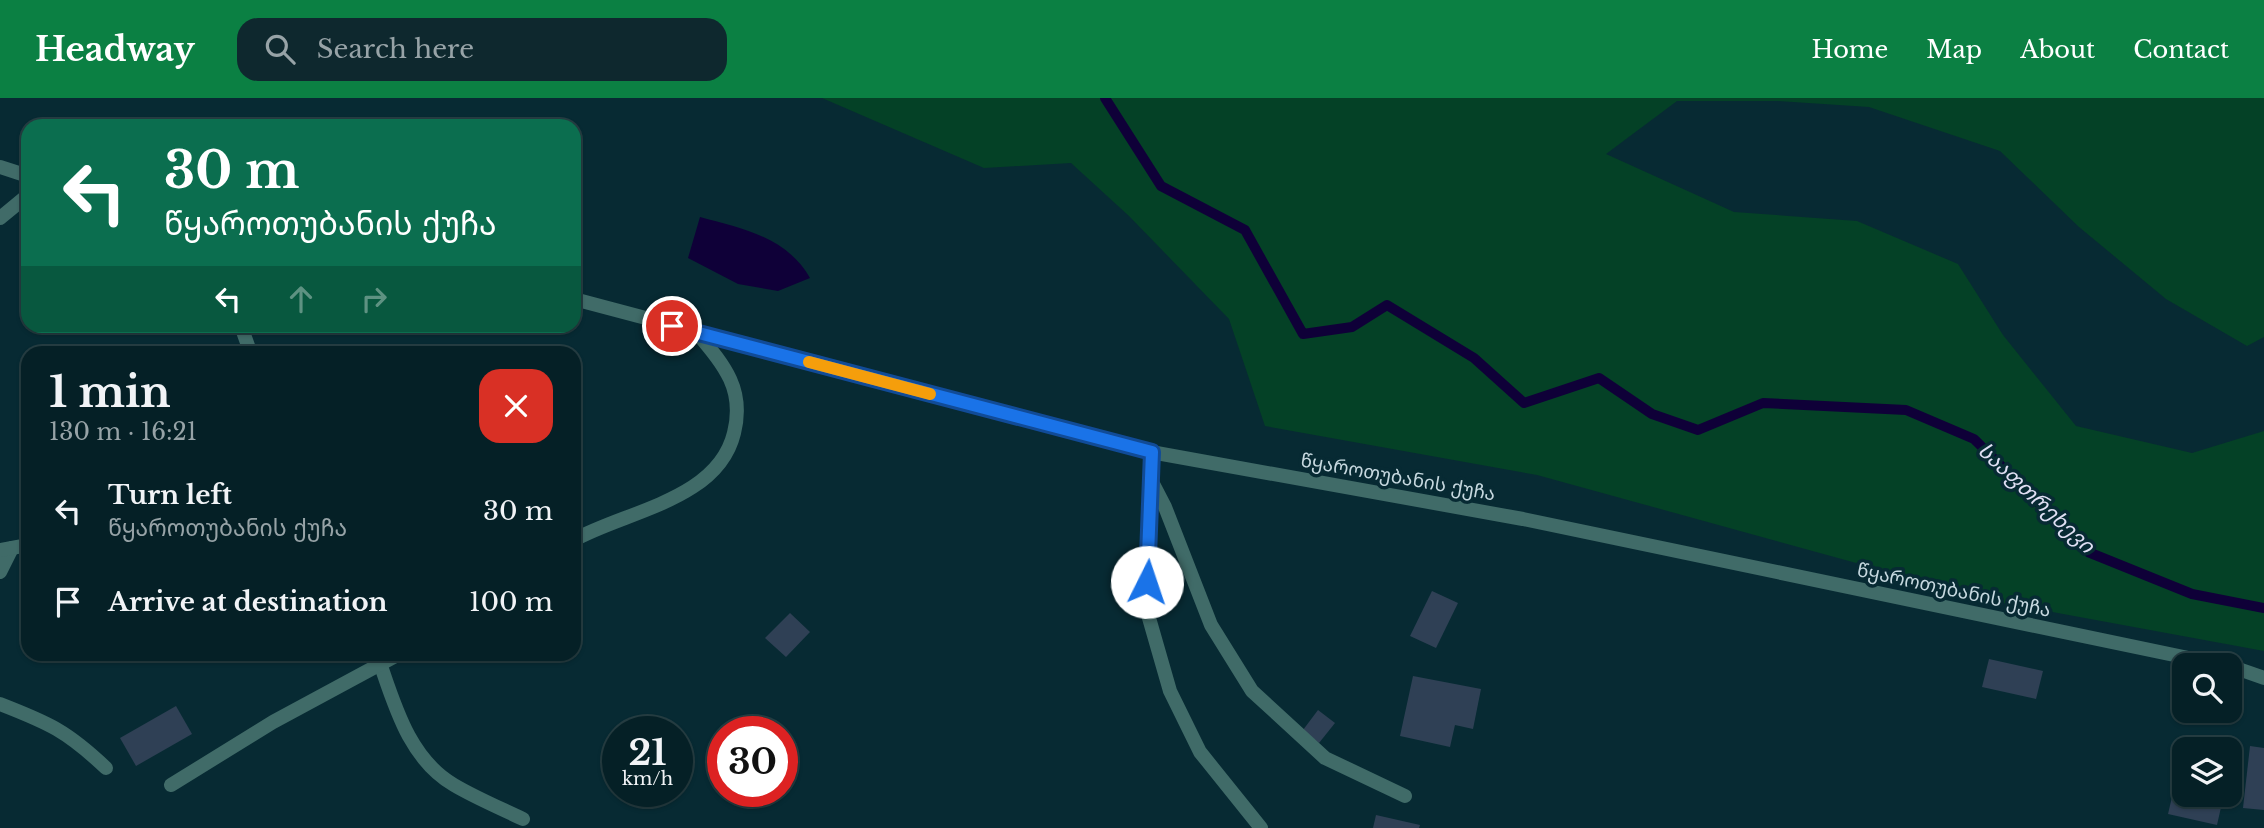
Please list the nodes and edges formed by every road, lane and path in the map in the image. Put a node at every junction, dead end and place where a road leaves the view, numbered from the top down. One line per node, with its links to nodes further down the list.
1 (0, 167): 2 (street)
2 (21, 174)
3 (21, 201): 4 (street)
4 (0, 218)
5 (581, 301): 6 (street, წყაროთუბანის ქუჩა)
6 (697, 333): 7 (street, წყაროთუბანის ქუჩა); 9 (street)
7 (1152, 452): 8 (street); 12 (street, წყაროთუბანის ქუჩა)
8 (1151, 481): 20 (street); 22 (street)
9 (581, 537)
10 (6, 549): 11 (street)
11 (0, 572)
12 (2172, 655)
13 (388, 661): 14 (street)
14 (381, 666): 19 (street); 21 (street)
15 (2242, 670): 16 (street)
16 (2264, 678)
17 (0, 704): 18 (street)
18 (106, 768)
19 (171, 785)
20 (1405, 796)
21 (523, 819)
22 (1261, 828)

